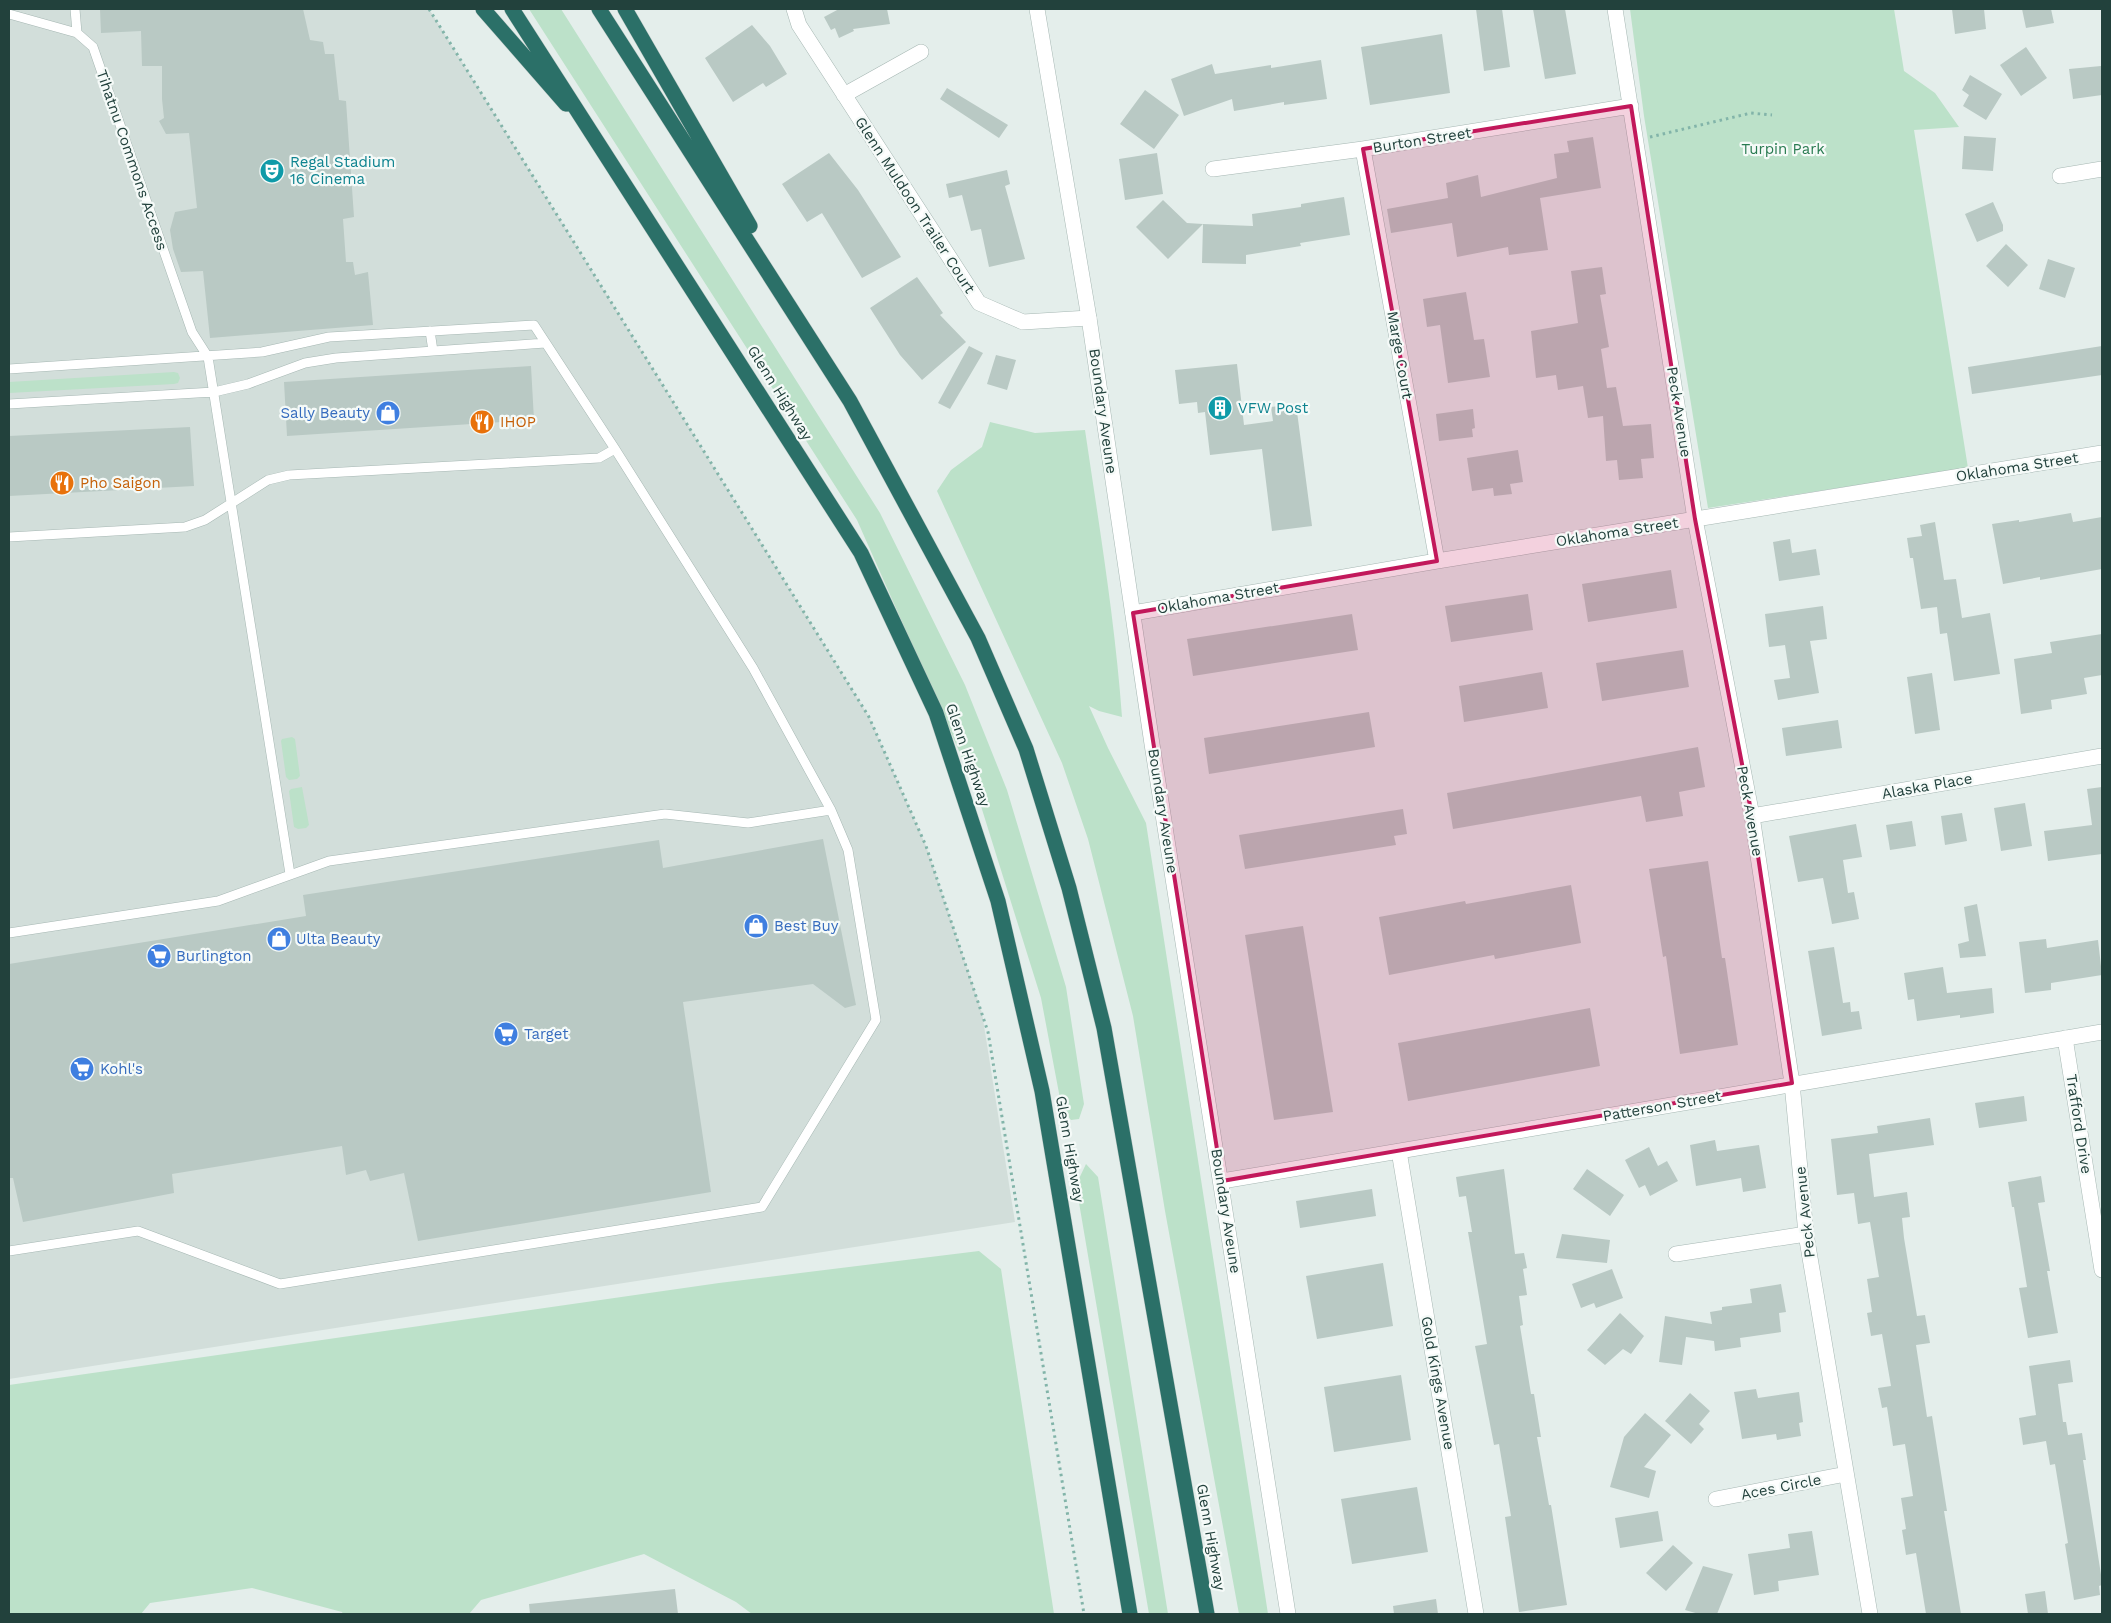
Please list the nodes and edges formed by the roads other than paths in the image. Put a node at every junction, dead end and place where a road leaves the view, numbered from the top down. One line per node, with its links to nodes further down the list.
1 (75, 9): 10 (lane)
2 (483, 9): 14 (highway)
3 (512, 9): 14 (highway, Glenn Highway)
4 (599, 9): 26 (highway, Glenn Highway)
5 (624, 9): 26 (highway)
6 (794, 9): 12 (street, Glenn Muldoon Trailer Court)
7 (1037, 9): 19 (street, Boundary Aveune)
8 (1615, 9): 13 (street, Peck Avenue)
9 (9, 14): 10 (lane, Tihatnu Commons Access)
10 (77, 33): 23 (lane, Tihatnu Commons Access)
11 (922, 52): 12 (street)
12 (844, 95): 19 (street, Glenn Muldoon Trailer Court)
13 (1631, 106): 15 (street, Burton Street); 31 (street, Peck Avenue)
14 (600, 143): 52 (highway, Glenn Highway)
15 (1363, 149): 16 (street, Burton Street); 33 (street, Marge Court)
16 (1213, 169)
17 (2102, 169): 18 (street)
18 (2060, 176)
19 (1089, 318): 34 (street, Boundary Aveune)
20 (430, 331): 21 (lane); 22 (lane); 23 (lane)
21 (545, 343): 22 (lane); 28 (lane)
22 (433, 351): 25 (lane)
23 (208, 357): 24 (lane); 25 (lane)
24 (9, 369)
25 (214, 392): 27 (lane); 30 (lane)
26 (850, 401): 51 (highway, Glenn Highway)
27 (9, 404)
28 (615, 449): 30 (lane); 36 (lane)
29 (2102, 453): 31 (street, Oklahoma Street)
30 (232, 504): 32 (lane); 38 (lane)
31 (1696, 519): 33 (street, Oklahoma Street); 37 (street, Peck Avenue)
32 (9, 537)
33 (1437, 561): 34 (street, Oklahoma Street)
34 (1133, 613): 44 (street, Boundary Aveune)
35 (2102, 756): 37 (street, Alaska Place)
36 (831, 810): 38 (lane); 46 (lane)
37 (1752, 816): 42 (street, Peck Avenue)
38 (290, 874): 39 (lane)
39 (9, 933)
40 (2102, 1032): 41 (street, Patterson Street)
41 (2065, 1038): 42 (street, Patterson Street); 48 (street, Trafford Drive)
42 (1792, 1083): 43 (street, Patterson Street); 45 (street, Peck Avenue)
43 (1399, 1151): 44 (street, Patterson Street); 54 (street, Gold Kings Avenue)
44 (1222, 1181): 53 (street, Boundary Aveune)
45 (1806, 1234): 47 (street); 49 (street, Peck Avenue)
46 (9, 1251)
47 (1676, 1254)
48 (2102, 1270)
49 (1846, 1474): 50 (street, Aces Circle); 55 (street, Peck Avenue)
50 (1716, 1499)
51 (1206, 1610)
52 (1130, 1614)
53 (1288, 1614)
54 (1476, 1614)
55 (1870, 1614)

